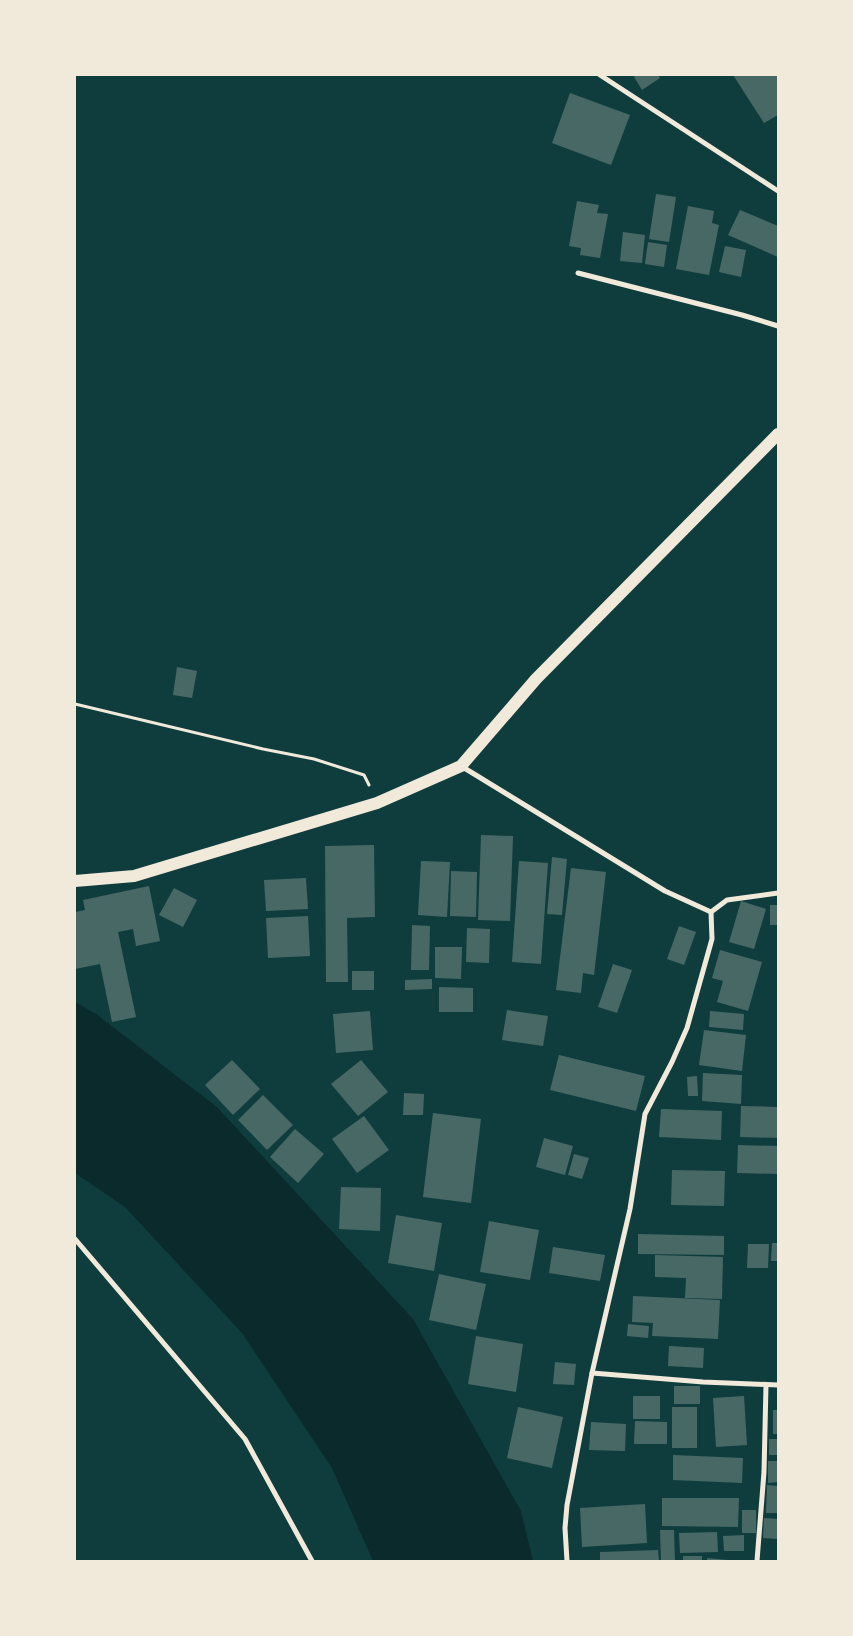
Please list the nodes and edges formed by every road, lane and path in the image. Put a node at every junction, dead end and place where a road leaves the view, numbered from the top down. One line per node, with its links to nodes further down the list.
1 (600, 75): 2 (street)
2 (778, 191)
3 (578, 273): 4 (street)
4 (778, 326)
5 (777, 438): 7 (main road)
6 (75, 704): 8 (path)
7 (460, 766): 8 (main road); 11 (street)
8 (377, 803): 9 (main road)
9 (75, 881)
10 (778, 893): 11 (street)
11 (711, 912): 13 (street)
12 (75, 1239): 16 (street)
13 (592, 1373): 14 (street); 17 (street)
14 (766, 1385): 15 (street); 18 (street)
15 (778, 1385)
16 (312, 1561)
17 (567, 1561)
18 (757, 1561)

